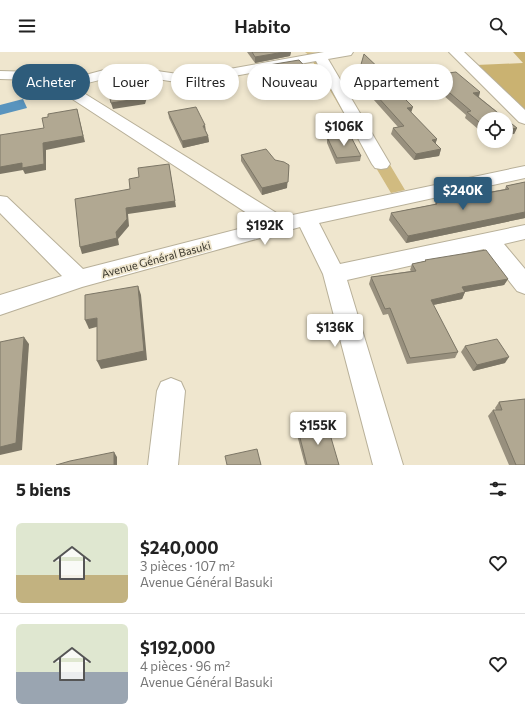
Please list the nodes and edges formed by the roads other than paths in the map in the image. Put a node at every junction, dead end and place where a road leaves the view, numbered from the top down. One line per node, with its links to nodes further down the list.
1 (346, 52): 3 (street)
2 (456, 52): 8 (street)
3 (320, 57): 6 (street); 9 (street)
4 (0, 75): 5 (street)
5 (12, 75)
6 (90, 79)
7 (84, 100): 13 (street)
8 (525, 119)
9 (381, 164)
10 (525, 172): 12 (street, Avenue Général Basuki)
11 (0, 202): 17 (street)
12 (307, 220): 13 (street, Avenue Général Basuki); 16 (street)
13 (280, 225): 17 (street, Avenue Général Basuki)
14 (525, 232): 15 (street)
15 (489, 240): 16 (street); 18 (street)
16 (334, 274): 22 (street)
17 (79, 280): 19 (street, Avenue Général Basuki)
18 (525, 285)
19 (0, 305)
20 (171, 391): 21 (street)
21 (163, 465)
22 (388, 465)

